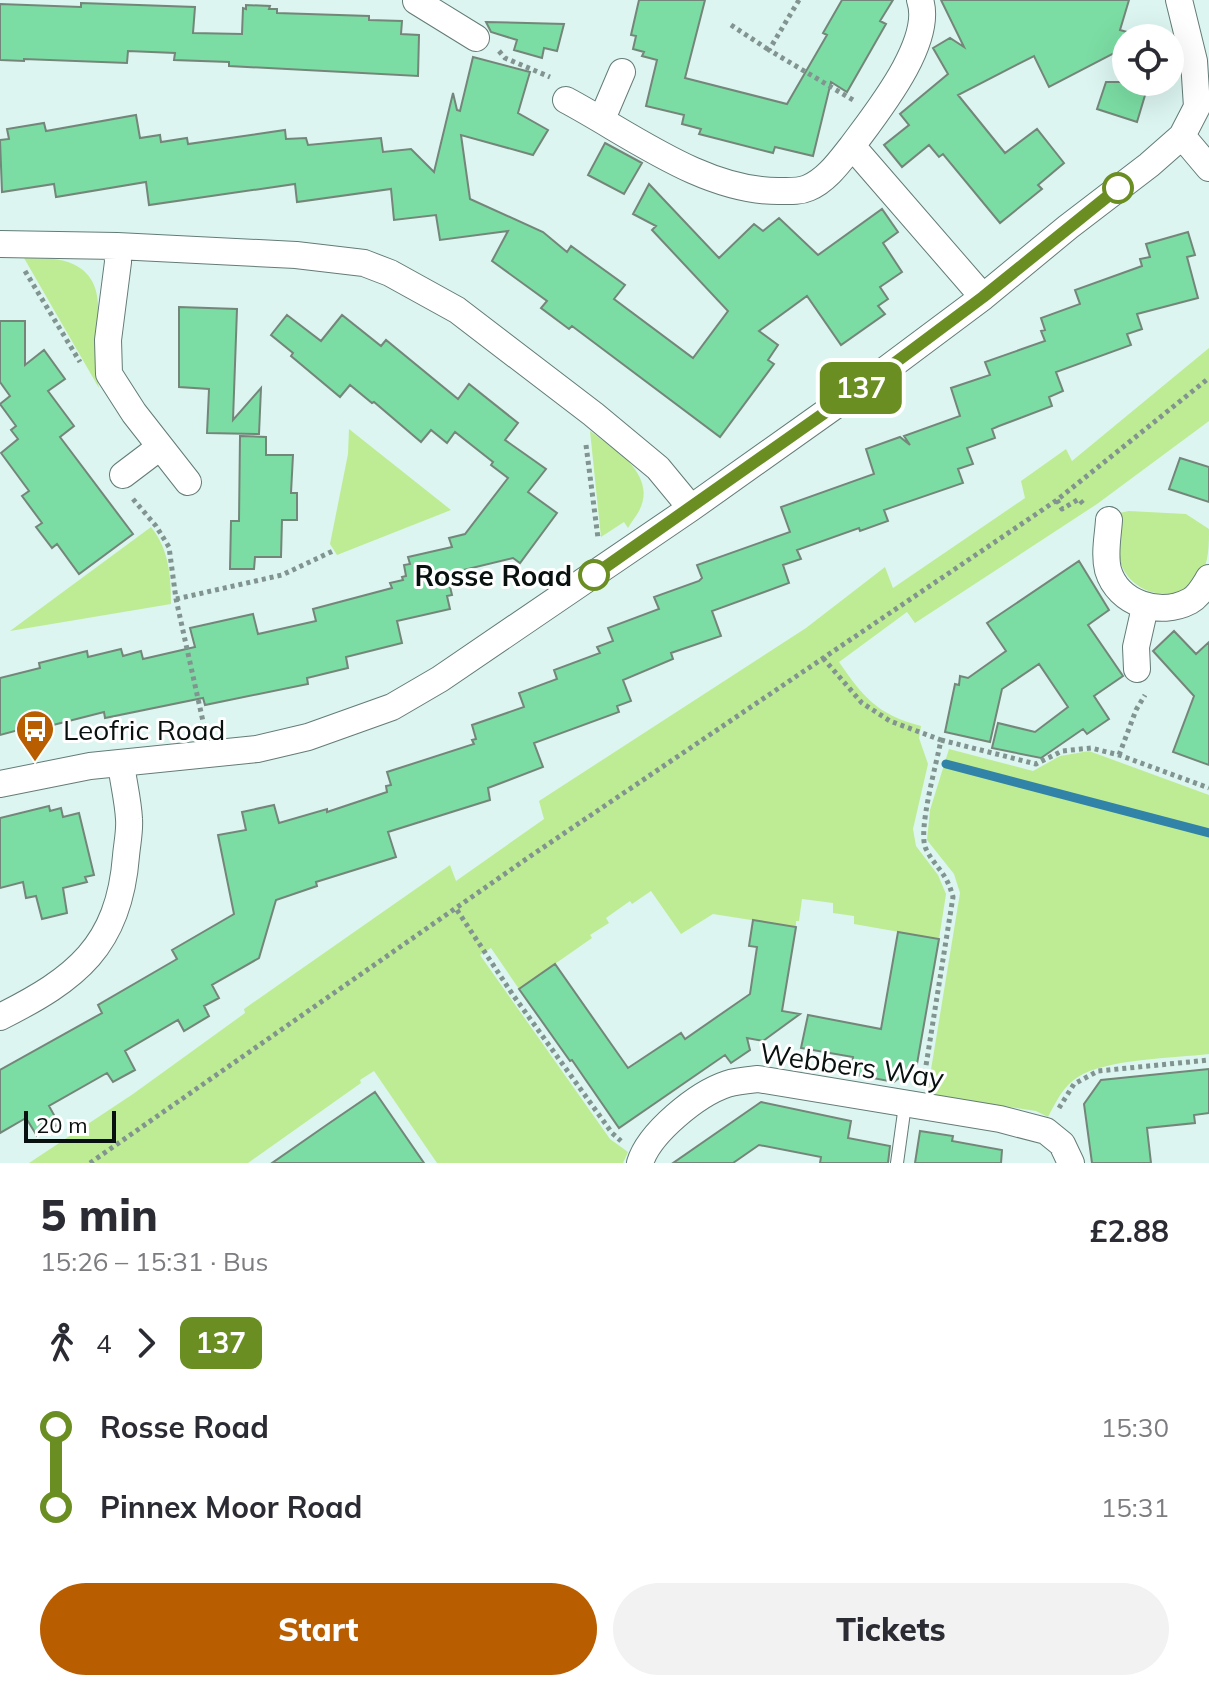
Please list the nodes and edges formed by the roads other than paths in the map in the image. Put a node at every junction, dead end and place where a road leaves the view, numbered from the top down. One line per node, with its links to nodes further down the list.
1 (416, 0): 4 (street)
2 (920, 0): 9 (street)
3 (1179, 0): 8 (street)
4 (476, 38)
5 (622, 72): 7 (street)
6 (566, 100): 7 (street)
7 (602, 119): 9 (street)
8 (1182, 136): 10 (street); 13 (street)
9 (852, 146): 13 (street)
10 (1209, 168)
11 (7, 244): 12 (street)
12 (117, 246): 14 (street); 17 (street)
13 (983, 297): 17 (street)
14 (160, 447): 15 (street); 16 (street)
15 (123, 475)
16 (188, 482)
17 (691, 508): 22 (street)
18 (1109, 520): 20 (street)
19 (1209, 578): 20 (street)
20 (1145, 607): 21 (street)
21 (1143, 678)
22 (121, 763): 23 (street); 24 (street)
23 (0, 784)
24 (0, 1017)
25 (912, 1106): 26 (street, Webbers Way); 27 (lane); 28 (street, Webbers Way)
26 (641, 1159)
27 (897, 1163)
28 (1071, 1163)

